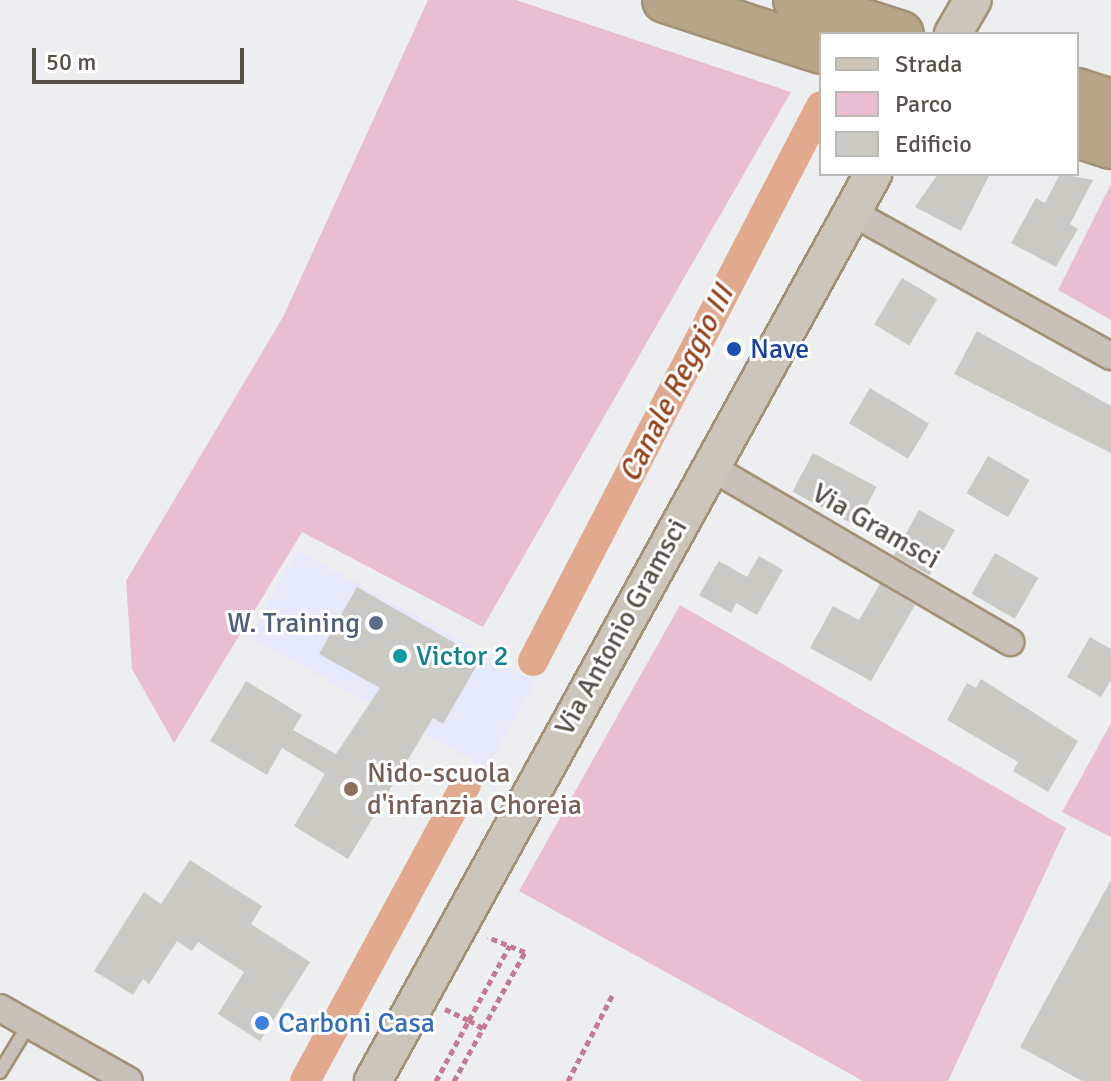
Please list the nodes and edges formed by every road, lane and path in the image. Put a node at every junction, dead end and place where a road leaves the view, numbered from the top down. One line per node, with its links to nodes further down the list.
1 (665, 0): 6 (highway)
2 (796, 0): 4 (highway)
3 (973, 0): 5 (street)
4 (895, 32)
5 (954, 32)
6 (819, 50)
7 (1079, 92): 8 (highway)
8 (1111, 102)
9 (1079, 136): 10 (highway)
10 (1111, 146)
11 (872, 176): 12 (street, Via Antonio Gramsci)
12 (851, 212): 13 (street); 14 (street, Via Antonio Gramsci)
13 (1111, 356)
14 (709, 466): 15 (street, Via Gramsci); 26 (street, Via Antonio Gramsci)
15 (1010, 642)
16 (485, 936): 17 (path)
17 (510, 945): 21 (path); 23 (path)
18 (613, 994): 29 (path)
19 (0, 1008): 22 (street)
20 (445, 1008): 21 (path)
21 (469, 1020): 23 (path); 27 (path)
22 (29, 1024): 24 (lane); 25 (street)
23 (484, 1029): 28 (path)
24 (0, 1072)
25 (129, 1081)
26 (373, 1081)
27 (436, 1081)
28 (454, 1081)
29 (568, 1081)

